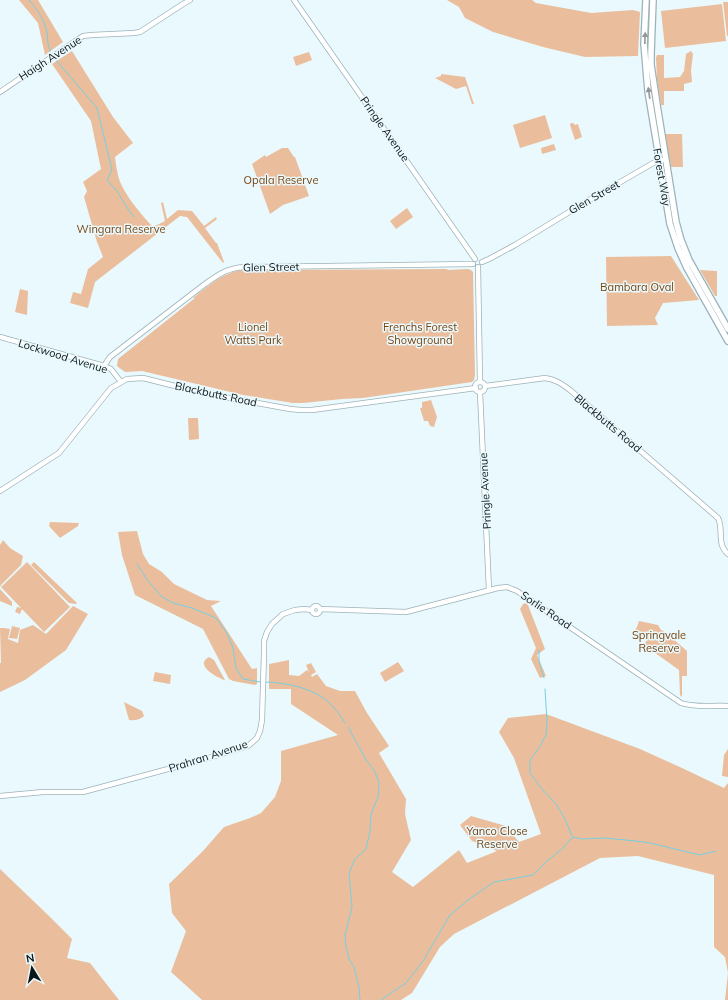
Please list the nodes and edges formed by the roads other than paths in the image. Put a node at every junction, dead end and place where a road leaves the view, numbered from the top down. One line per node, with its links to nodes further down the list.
1 (190, 0): 5 (street, Haigh Avenue)
2 (294, 0): 7 (street, Pringle Avenue)
3 (646, 0): 6 (main road, Forest Way, one-way to 3)
4 (653, 0): 6 (main road, Forest Way)
5 (0, 92)
6 (663, 160): 8 (street, Glen Street); 10 (main road, Forest Way); 12 (main road, Forest Way)
7 (474, 261): 8 (street); 9 (street); 13 (street, Glen Street)
8 (482, 262): 9 (street)
9 (478, 267): 15 (street)
10 (728, 329)
11 (0, 337): 13 (street, Lockwood Avenue)
12 (728, 341)
13 (104, 366): 14 (street, Lockwood Avenue)
14 (121, 382): 17 (street, Blackbutts Road); 18 (street, Blackbutts Road)
15 (480, 382): 16 (street); 17 (street)
16 (485, 386): 17 (street); 19 (street, Blackbutts Road)
17 (478, 390): 20 (street, Pringle Avenue)
18 (0, 491)
19 (726, 552)
20 (489, 590): 21 (street, Sorlie Road); 22 (street, Sorlie Road)
21 (320, 610): 23 (street, Prahran Avenue)
22 (728, 706)
23 (0, 796)

